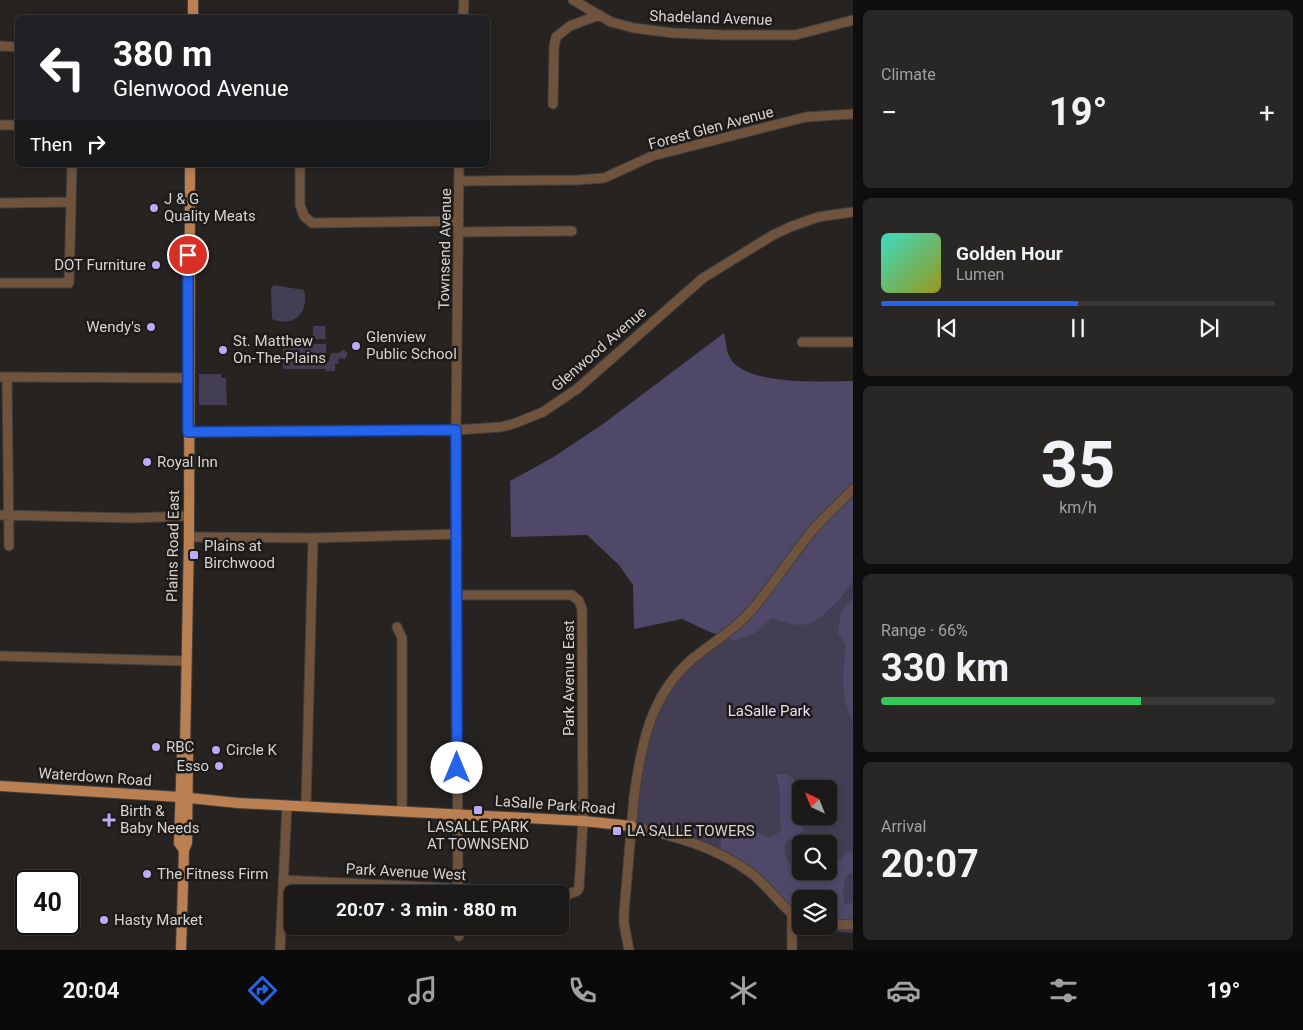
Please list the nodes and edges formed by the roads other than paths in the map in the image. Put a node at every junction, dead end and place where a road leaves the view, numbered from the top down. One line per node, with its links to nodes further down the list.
1 (193, 0): 4 (main road)
2 (464, 0): 5 (street)
3 (573, 0): 6 (street, Shadeland Avenue)
4 (193, 15)
5 (463, 15)
6 (599, 15): 7 (street, Shadeland Avenue); 10 (street)
7 (853, 20)
8 (0, 46): 9 (street)
9 (15, 47)
10 (553, 104)
11 (853, 114): 18 (street, Forest Glen Avenue)
12 (0, 125): 13 (street)
13 (15, 125)
14 (72, 167): 19 (street)
15 (190, 167): 29 (main road, Plains Road East)
16 (300, 167): 22 (street)
17 (460, 167): 18 (street, Townsend Avenue)
18 (460, 181): 22 (street, Townsend Avenue)
19 (71, 202): 20 (street); 25 (street)
20 (0, 203)
21 (853, 212): 30 (street, Glenwood Avenue)
22 (459, 221): 24 (street, Townsend Avenue)
23 (572, 231): 24 (street)
24 (458, 232): 30 (street, Townsend Avenue)
25 (0, 283)
26 (802, 342): 27 (street)
27 (853, 342)
28 (4, 377): 29 (street); 33 (street)
29 (189, 378): 31 (main road, Plains Road East)
30 (456, 430): 31 (street, Glenwood Avenue); 35 (street, Townsend Avenue)
31 (188, 432): 34 (main road, Plains Road East)
32 (853, 490): 50 (street)
33 (4, 515): 34 (street); 38 (street)
34 (189, 516): 36 (main road, Plains Road East)
35 (457, 534): 37 (street); 39 (street, Townsend Avenue)
36 (189, 537): 37 (street); 42 (main road, Plains Road East)
37 (313, 538): 46 (street)
38 (9, 546)
39 (456, 595): 48 (street, Townsend Avenue); 49 (street, Park Avenue East)
40 (397, 627): 47 (street)
41 (0, 656): 42 (street)
42 (186, 661): 44 (main road, Plains Road East)
43 (0, 786): 44 (main road, Waterdown Road)
44 (184, 797): 45 (main road, LaSalle Park Road); 59 (main road, Plains Road East)
45 (287, 805): 46 (main road, LaSalle Park Road); 51 (street)
46 (306, 806): 47 (main road, LaSalle Park Road)
47 (402, 811): 48 (main road, LaSalle Park Road)
48 (458, 814): 49 (main road, LaSalle Park Road); 53 (street, Townsend Avenue)
49 (583, 821): 50 (main road, LaSalle Park Road); 54 (street, Park Avenue West)
50 (631, 826): 55 (street, LaSalle Park Road); 61 (street)
51 (283, 880): 52 (street, Park Avenue West); 60 (street)
52 (363, 885)
53 (458, 885)
54 (569, 893)
55 (792, 914)
56 (837, 924): 57 (street)
57 (853, 925)
58 (792, 935): 62 (street)
59 (180, 950)
60 (280, 950)
61 (629, 950)
62 (792, 950)

